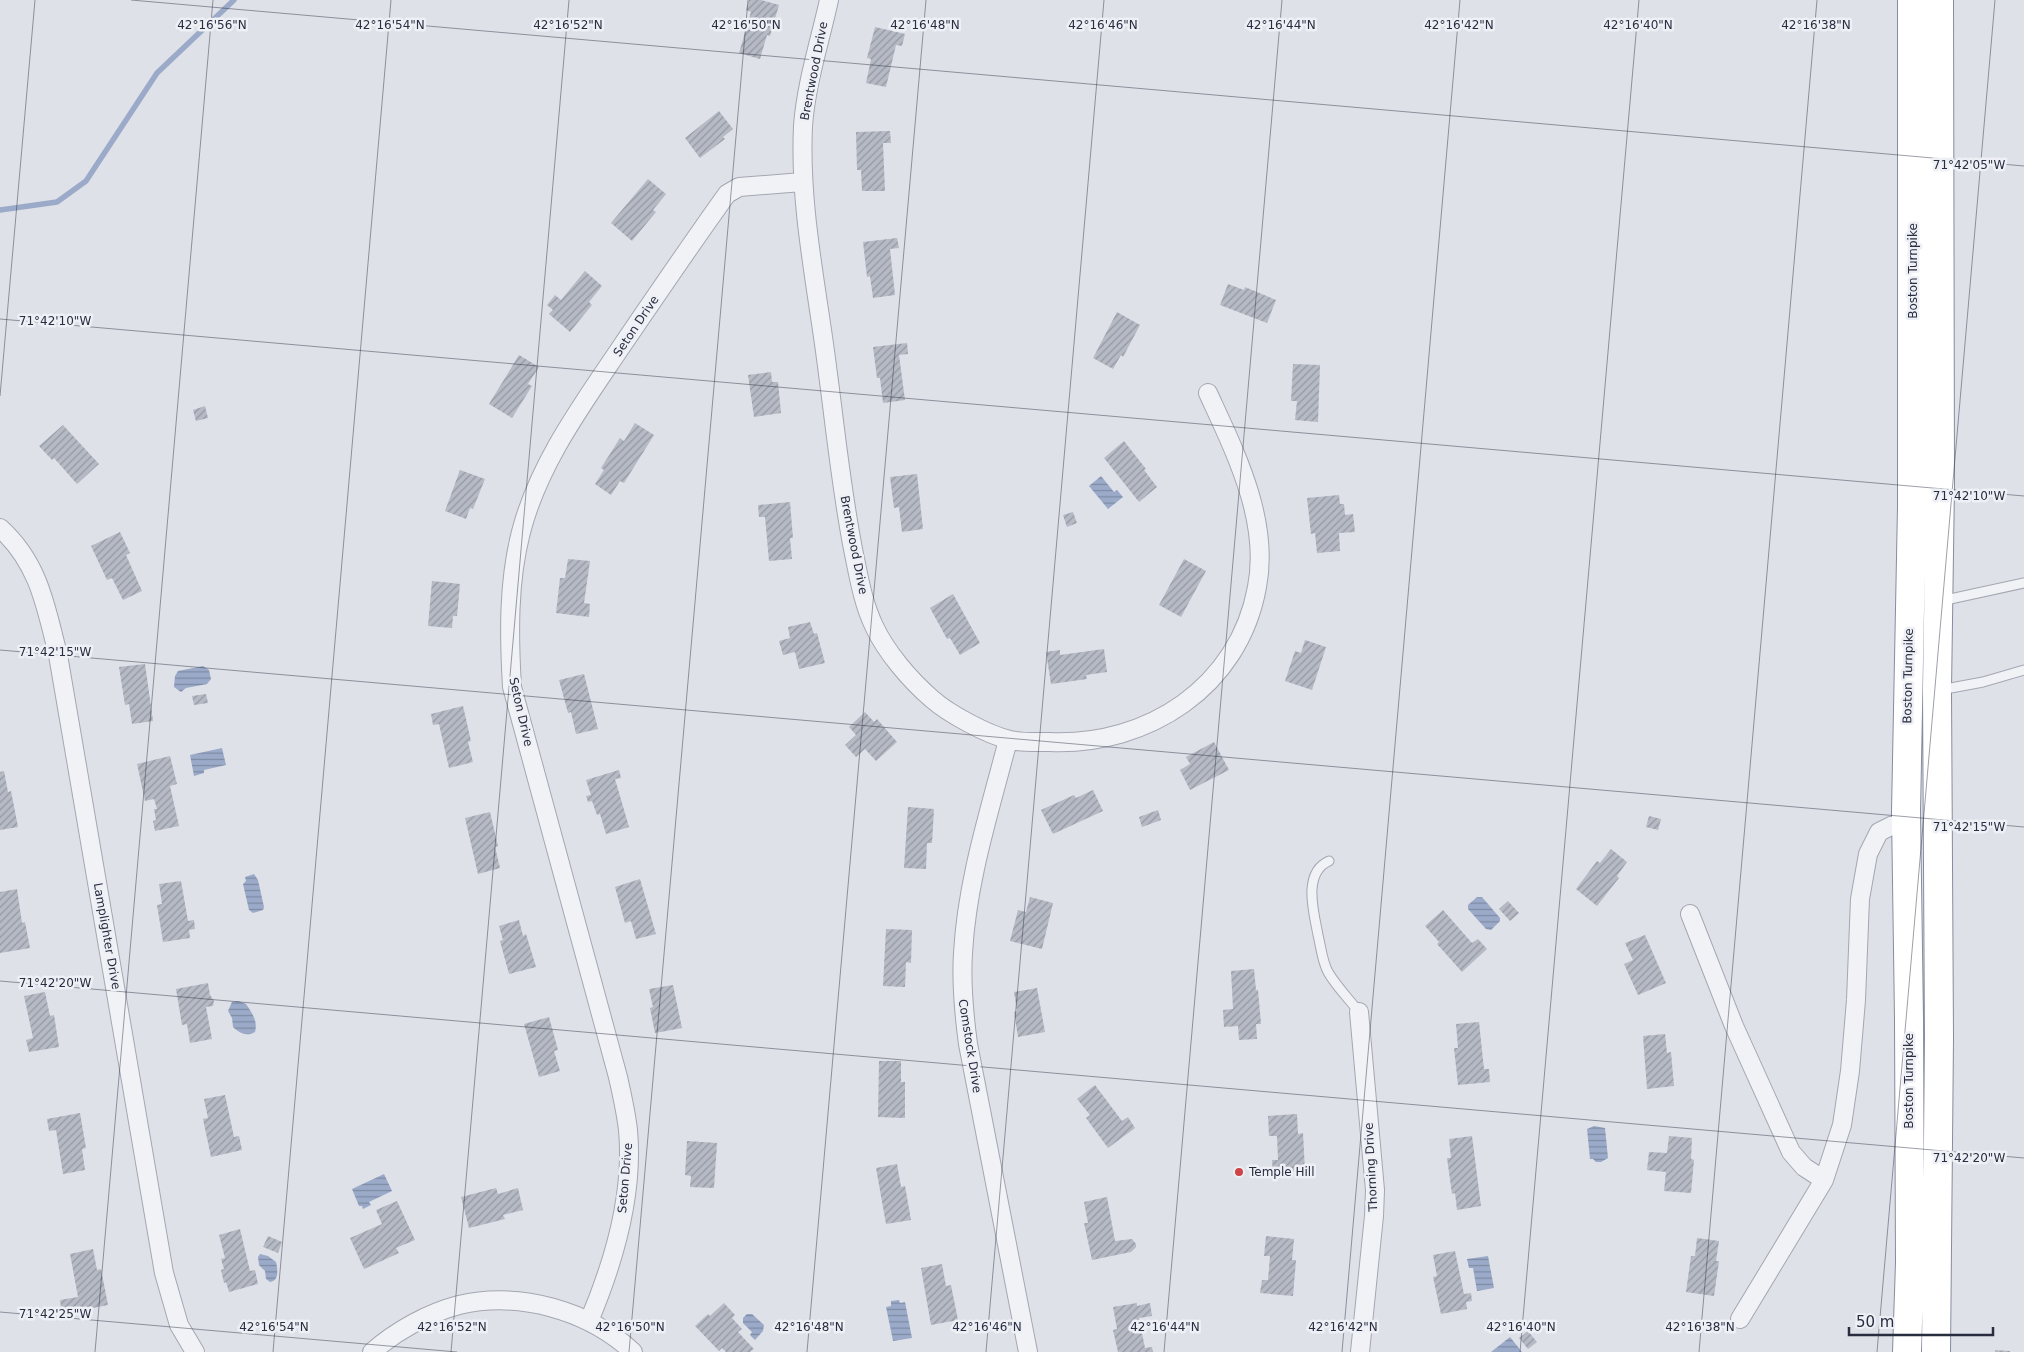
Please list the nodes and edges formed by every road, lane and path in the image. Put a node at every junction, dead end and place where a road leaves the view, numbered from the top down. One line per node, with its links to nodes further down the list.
1 (829, 0): 4 (street, Brentwood Drive)
2 (1912, 0): 12 (highway, Boston Turnpike)
3 (1939, 0): 8 (highway)
4 (802, 182): 11 (street, Brentwood Drive); 18 (street, Seton Drive)
5 (1208, 394): 11 (street, Brentwood Drive)
6 (0, 528): 19 (street, Lamplighter Drive)
7 (2024, 583): 8 (lane)
8 (1938, 602): 10 (highway)
9 (2024, 670): 10 (lane)
10 (1937, 690): 25 (highway)
11 (1008, 740): 22 (street, Comstock Drive)
12 (1906, 824): 16 (street); 24 (highway, Boston Turnpike)
13 (1329, 860): 15 (lane)
14 (1690, 914): 16 (street)
15 (1359, 1012): 23 (street, Thorning Drive)
16 (1824, 1180): 17 (street)
17 (1740, 1319)
18 (588, 1321): 20 (street); 21 (street)
19 (195, 1352)
20 (372, 1352)
21 (633, 1352)
22 (1028, 1352)
23 (1360, 1352)
24 (1907, 1352)
25 (1936, 1352)

